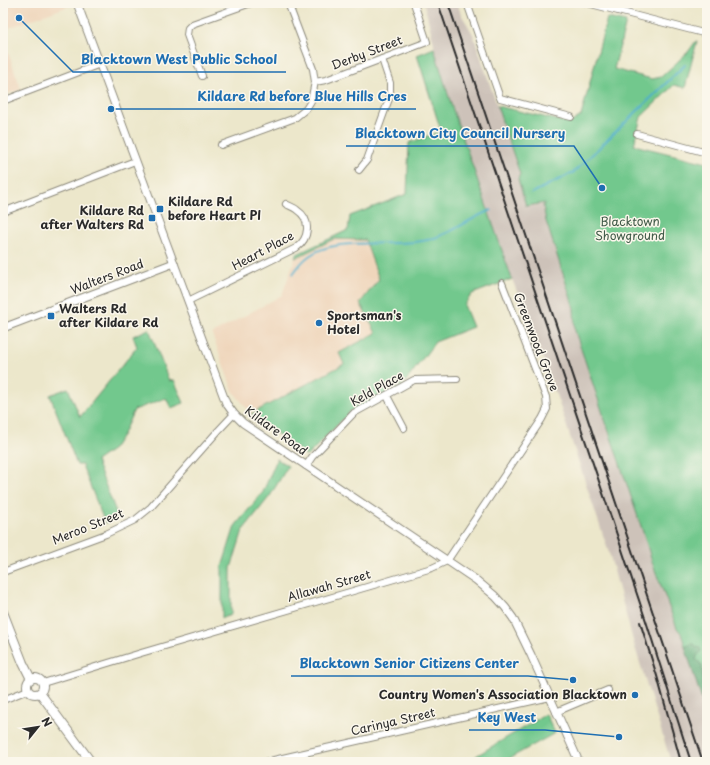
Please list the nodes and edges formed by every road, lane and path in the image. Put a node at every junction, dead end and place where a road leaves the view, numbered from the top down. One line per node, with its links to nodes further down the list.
1 (77, 3): 11 (street, Kildare Road)
2 (251, 3): 12 (street)
3 (288, 3): 13 (street)
4 (414, 3): 10 (street, Derby Street)
5 (467, 3): 15 (street)
6 (587, 3): 8 (street)
7 (621, 3): 8 (street)
8 (619, 11): 9 (street)
9 (707, 34)
10 (382, 59): 13 (street, Derby Street); 20 (street)
11 (100, 64): 14 (street); 19 (street, Kildare Road)
12 (202, 76)
13 (315, 82): 17 (street)
14 (3, 101)
15 (571, 117)
16 (637, 134): 18 (street)
17 (221, 145)
18 (707, 153)
19 (135, 161): 22 (street); 23 (street, Kildare Road)
20 (359, 170)
21 (286, 204): 25 (street, Heart Place)
22 (3, 212)
23 (174, 263): 25 (street, Kildare Road); 26 (street, Walters Road)
24 (502, 283): 32 (street, Greenwood Grove)
25 (188, 301): 29 (street, Kildare Road)
26 (3, 328)
27 (457, 379): 28 (street, Keld Place)
28 (387, 396): 30 (street); 31 (street, Keld Place)
29 (234, 414): 31 (street, Kildare Road); 33 (street, Meroo Street)
30 (404, 428)
31 (306, 466): 32 (street, Kildare Road)
32 (447, 561): 36 (street, Allawah Street); 40 (street, Kildare Road)
33 (3, 572)
34 (3, 612): 35 (main road)
35 (31, 679): 36 (main road); 37 (main road)
36 (42, 683): 39 (main road)
37 (28, 690): 39 (main road); 41 (street)
38 (608, 690): 42 (street)
39 (40, 693): 43 (main road)
40 (550, 697): 42 (street, Kildare Road); 44 (street, Carinya Street)
41 (3, 700)
42 (556, 712): 45 (street, Kildare Road)
43 (91, 762)
44 (265, 762)
45 (579, 762)

